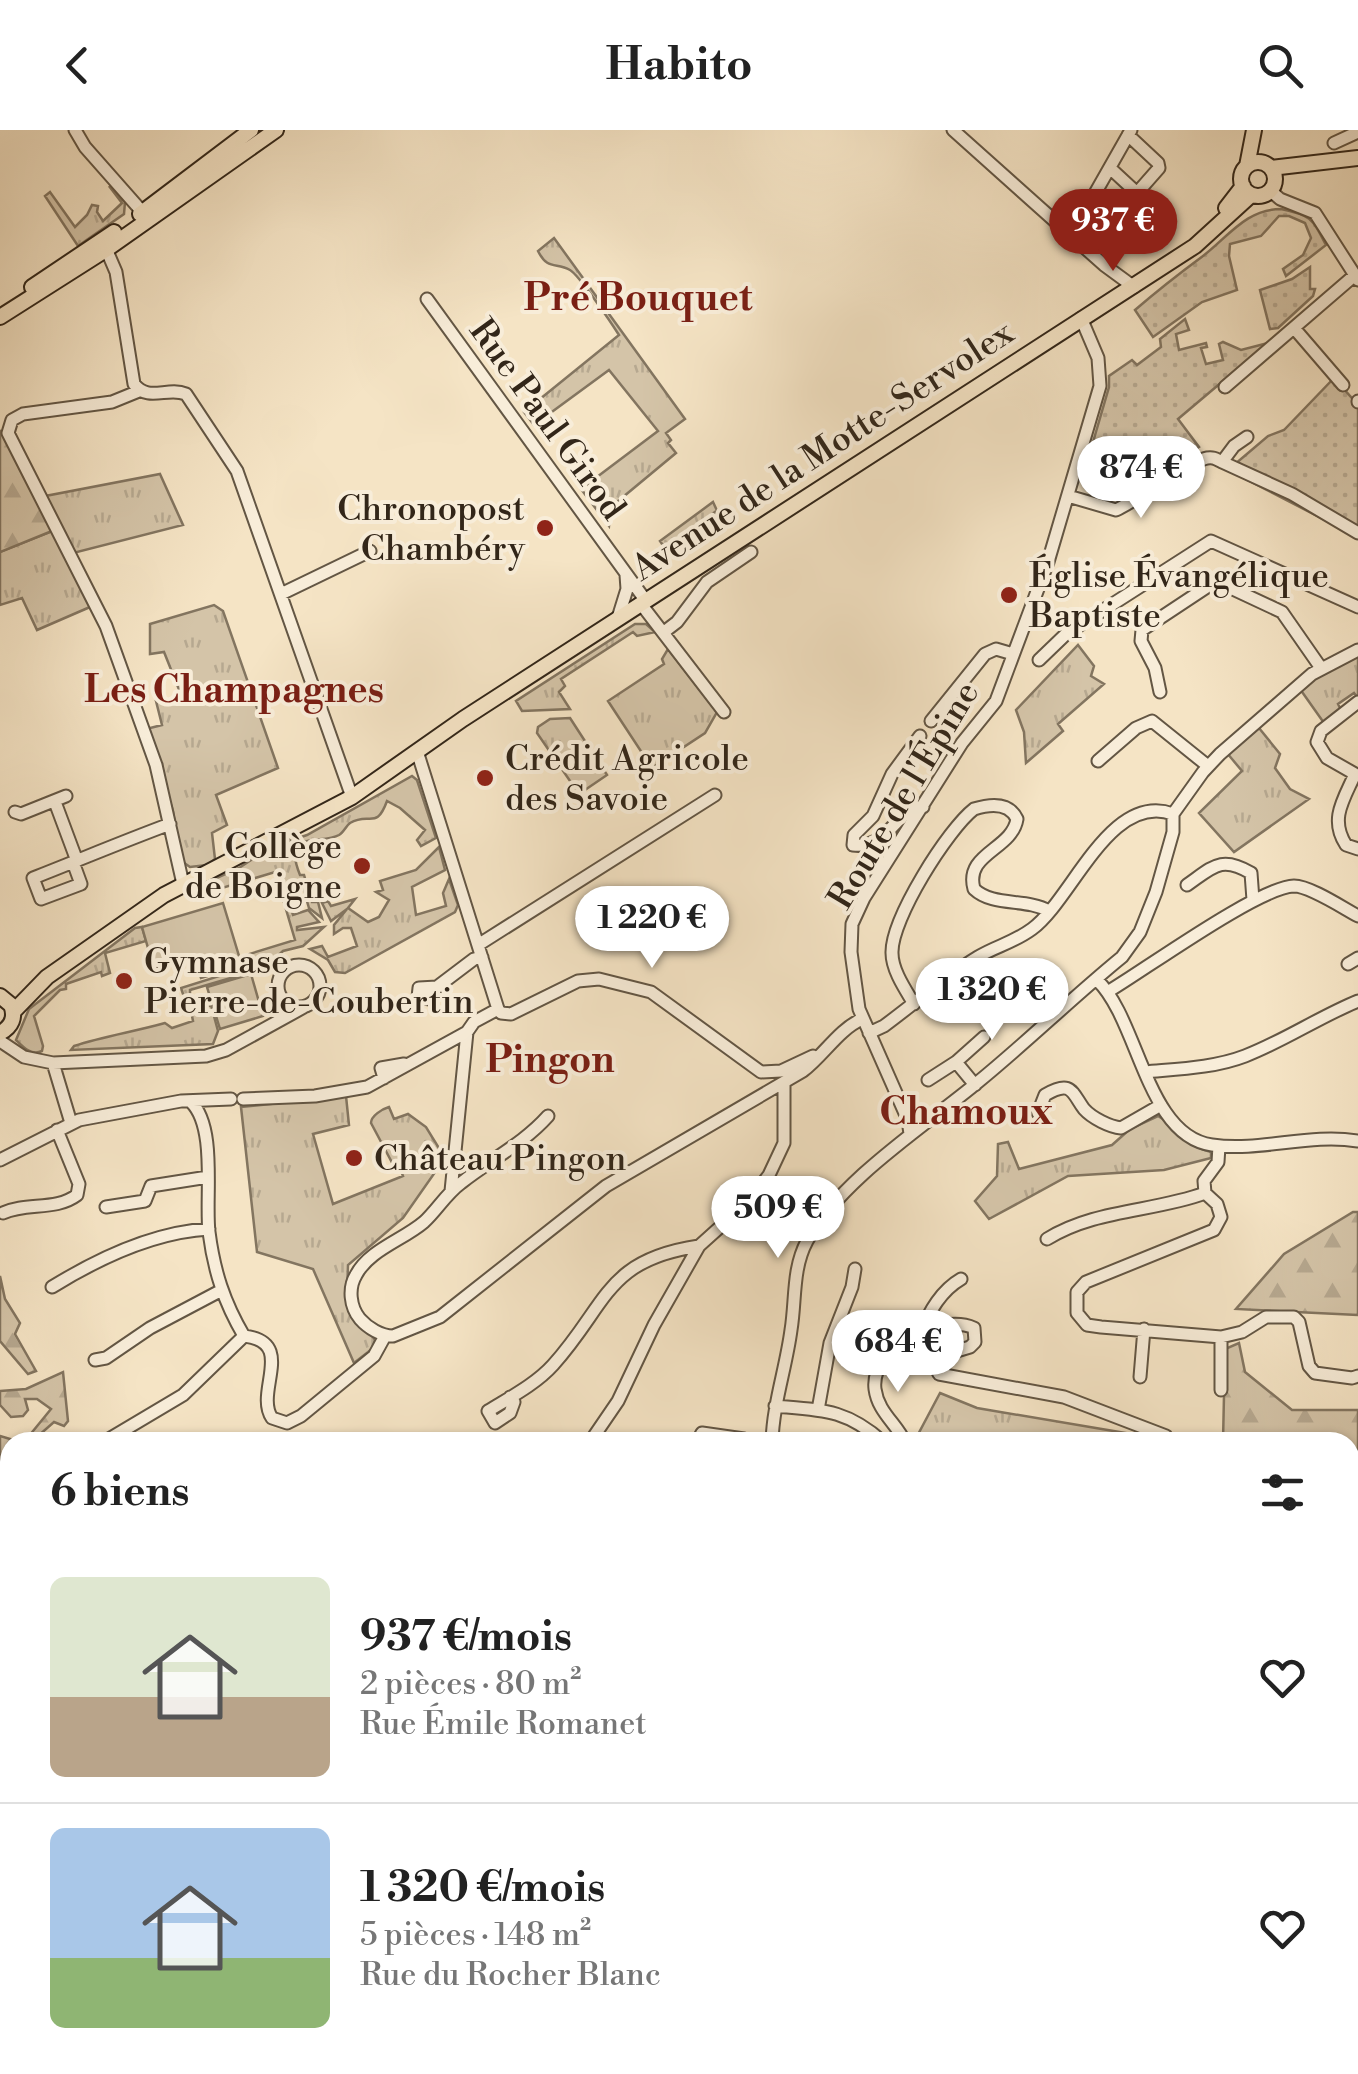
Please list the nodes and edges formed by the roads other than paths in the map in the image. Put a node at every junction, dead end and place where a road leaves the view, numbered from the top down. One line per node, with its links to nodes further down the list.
1 (75, 130): 13 (street)
2 (251, 130): 13 (main road)
3 (276, 130): 13 (main road)
4 (953, 130): 15 (street)
5 (1257, 130): 11 (main road)
6 (1358, 132): 8 (street)
7 (1130, 133): 10 (street); 12 (street)
8 (1334, 143)
9 (1358, 158): 11 (main road, Avenue de la Motte-Servolex)
10 (1110, 168): 12 (street); 15 (street)
11 (1260, 181): 18 (street); 19 (main road, Avenue de la Motte-Servolex)
12 (1137, 192): 14 (street)
13 (145, 215): 16 (main road)
14 (1144, 221)
15 (1072, 234): 17 (street)
16 (105, 245): 22 (main road); 23 (main road); 28 (street)
17 (1104, 265): 19 (street); 21 (street)
18 (1356, 278): 25 (street)
19 (1134, 286): 21 (main road, Avenue de la Motte-Servolex)
20 (427, 299): 36 (street, Rue Paul Girod)
21 (1112, 300): 24 (main road, Avenue de la Motte-Servolex)
22 (0, 307)
23 (0, 318)
24 (1081, 318): 32 (street, Route de l'Épine); 38 (main road, Avenue de la Motte-Servolex)
25 (1294, 328): 26 (street); 27 (street)
26 (1343, 385)
27 (1226, 387)
28 (139, 391): 29 (street); 37 (street)
29 (4, 424): 60 (street)
30 (1248, 436): 31 (street)
31 (1222, 462): 32 (street); 33 (street)
32 (1068, 496): 43 (street, Route de l'Épine)
33 (1358, 532)
34 (370, 552): 37 (street)
35 (752, 552): 41 (street)
36 (626, 571): 38 (street, Rue Paul Girod); 40 (street, Rue Paul Girod)
37 (281, 594): 56 (street)
38 (643, 602): 40 (main road, Avenue de la Motte-Servolex); 41 (street, Rue Paul Girod)
39 (1358, 607): 44 (street)
40 (618, 618): 51 (main road, Avenue de la Motte-Servolex)
41 (664, 632): 48 (street, Rue Paul Girod)
42 (1358, 650): 45 (street)
43 (1013, 654): 49 (street); 57 (street, Route de l'Épine)
44 (1039, 660)
45 (1321, 668): 46 (street); 53 (street)
46 (1160, 692)
47 (1358, 702): 54 (street)
48 (724, 712)
49 (931, 721)
50 (920, 736): 57 (street)
51 (417, 751): 56 (main road); 67 (street)
52 (1098, 761): 53 (street)
53 (1208, 766): 59 (street)
54 (1356, 773): 61 (street)
55 (715, 795): 67 (street)
56 (352, 797): 62 (main road)
57 (923, 808): 79 (street, Route de l'Épine)
58 (15, 812): 60 (street)
59 (1174, 814): 65 (street); 69 (street)
60 (170, 824): 62 (street)
61 (1358, 848)
62 (184, 884): 68 (main road)
63 (1187, 884): 64 (street)
64 (1253, 900): 66 (street); 71 (street)
65 (1048, 911): 75 (street); 75 (street)
66 (1358, 916)
67 (480, 951): 70 (street); 77 (street)
68 (47, 978): 72 (main road); 78 (main road)
69 (1097, 980): 71 (street); 93 (street)
70 (438, 987)
71 (1109, 991): 90 (street)
72 (1, 996): 78 (main road)
73 (283, 1001): 76 (street); 76 (street); 80 (street)
74 (1358, 1001): 90 (street)
75 (914, 1004): 83 (street)
76 (304, 1006): 80 (street)
77 (498, 1009): 82 (street); 87 (street)
78 (14, 1010): 81 (main road)
79 (862, 1019): 83 (street, Route de l'Épine); 87 (street)
80 (270, 1026): 89 (street)
81 (5, 1030): 86 (street)
82 (467, 1032): 95 (street); 106 (street)
83 (868, 1033): 102 (street, Route de l'Épine)
84 (984, 1037): 88 (street)
85 (0, 1041): 86 (street)
86 (16, 1052): 89 (street)
87 (826, 1052): 92 (street)
88 (956, 1062): 91 (street); 93 (street)
89 (53, 1063): 100 (street)
90 (1145, 1072): 96 (street)
91 (928, 1080)
92 (784, 1083): 94 (street); 99 (street)
93 (975, 1085): 102 (street)
94 (762, 1093): 99 (street); 123 (street)
95 (191, 1102): 100 (street); 108 (street)
96 (1161, 1105): 97 (street); 104 (street)
97 (1038, 1112)
98 (548, 1116): 107 (street)
99 (785, 1116): 115 (street)
100 (71, 1123): 101 (street)
101 (57, 1130): 105 (street); 112 (street)
102 (910, 1134): 130 (street)
103 (1358, 1141): 104 (street)
104 (1219, 1146): 110 (street)
105 (0, 1160)
106 (456, 1160): 107 (street); 109 (street)
107 (477, 1172): 109 (street)
108 (208, 1177): 111 (street); 113 (street)
109 (450, 1191): 123 (street)
110 (1205, 1194): 114 (street); 120 (street)
111 (106, 1207)
112 (2, 1213)
113 (209, 1229): 118 (street); 119 (street)
114 (1048, 1239)
115 (700, 1246): 129 (street); 133 (street)
116 (855, 1269): 131 (street)
117 (961, 1279): 121 (street)
118 (52, 1287)
119 (220, 1291): 122 (street); 125 (street)
120 (1144, 1329): 124 (street); 127 (street)
121 (922, 1331): 136 (street); 137 (street)
122 (244, 1336): 123 (street); 132 (street)
123 (386, 1336)
124 (1221, 1337): 126 (street); 128 (street)
125 (95, 1360)
126 (1358, 1376)
127 (1140, 1377)
128 (1221, 1390)
129 (510, 1397)
130 (775, 1406): 131 (street); 134 (street)
131 (818, 1410): 135 (street)
132 (121, 1432)
133 (597, 1432)
134 (773, 1432)
135 (872, 1432)
136 (899, 1432)
137 (1156, 1432)

